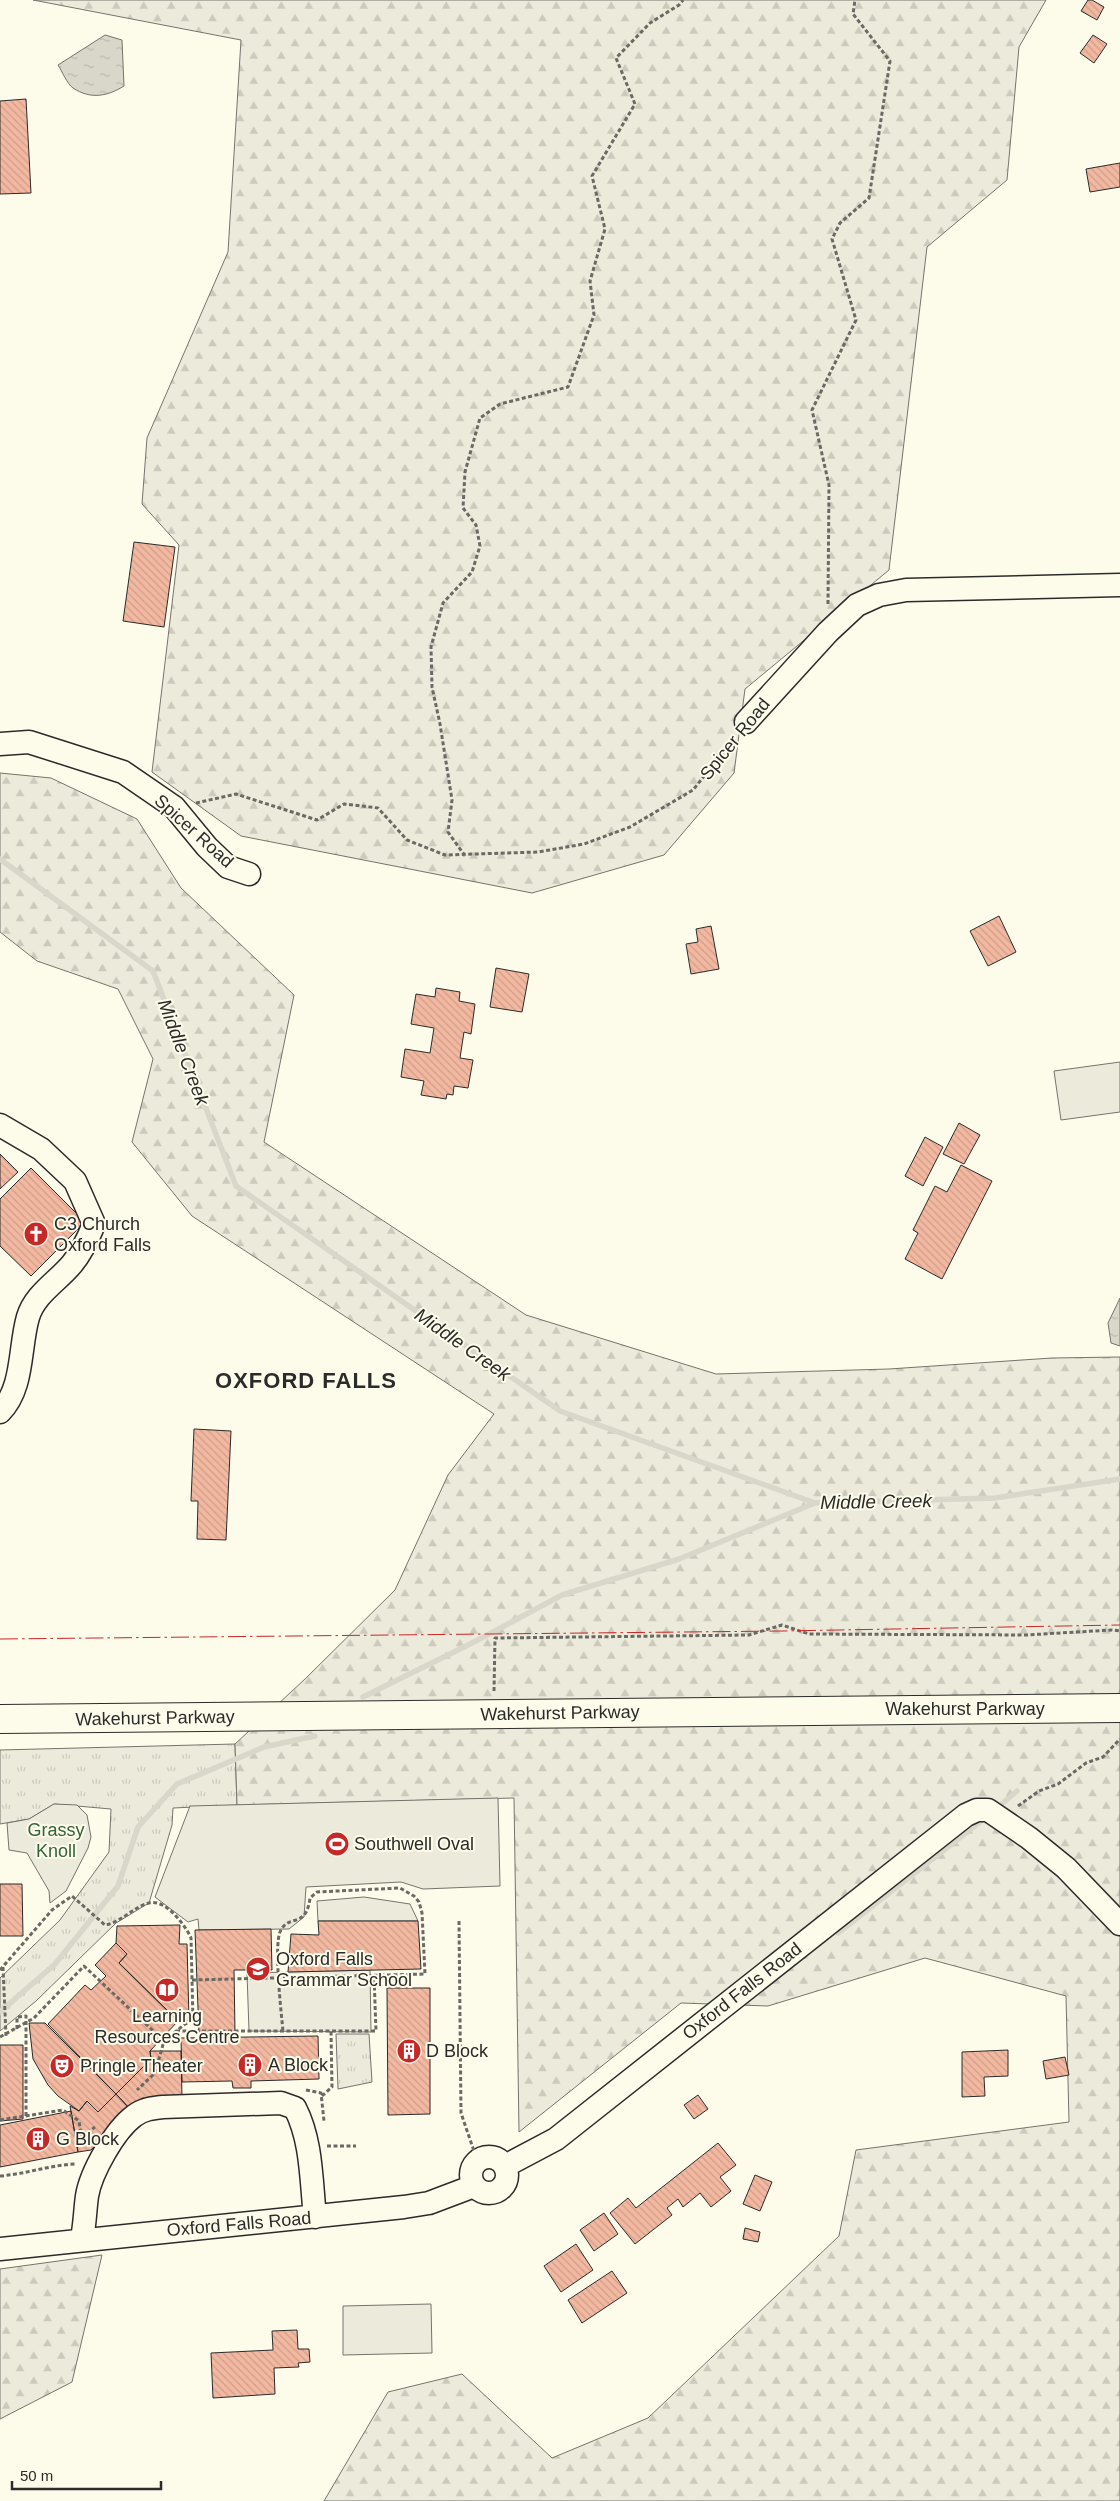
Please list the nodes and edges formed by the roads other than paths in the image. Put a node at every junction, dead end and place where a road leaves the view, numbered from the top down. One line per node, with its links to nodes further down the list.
1 (1120, 585): 2 (street, Spicer Road)
2 (746, 722)
3 (0, 744): 4 (street, Spicer Road)
4 (249, 874)
5 (0, 1125): 6 (street)
6 (0, 1412)
7 (1120, 1708): 8 (main road, Wakehurst Parkway)
8 (0, 1719)
9 (1120, 1924): 10 (street, Oxford Falls Road)
10 (315, 2217): 11 (street, Oxford Falls Road); 11 (street)
11 (82, 2238): 12 (street, Oxford Falls Road)
12 (0, 2248)

